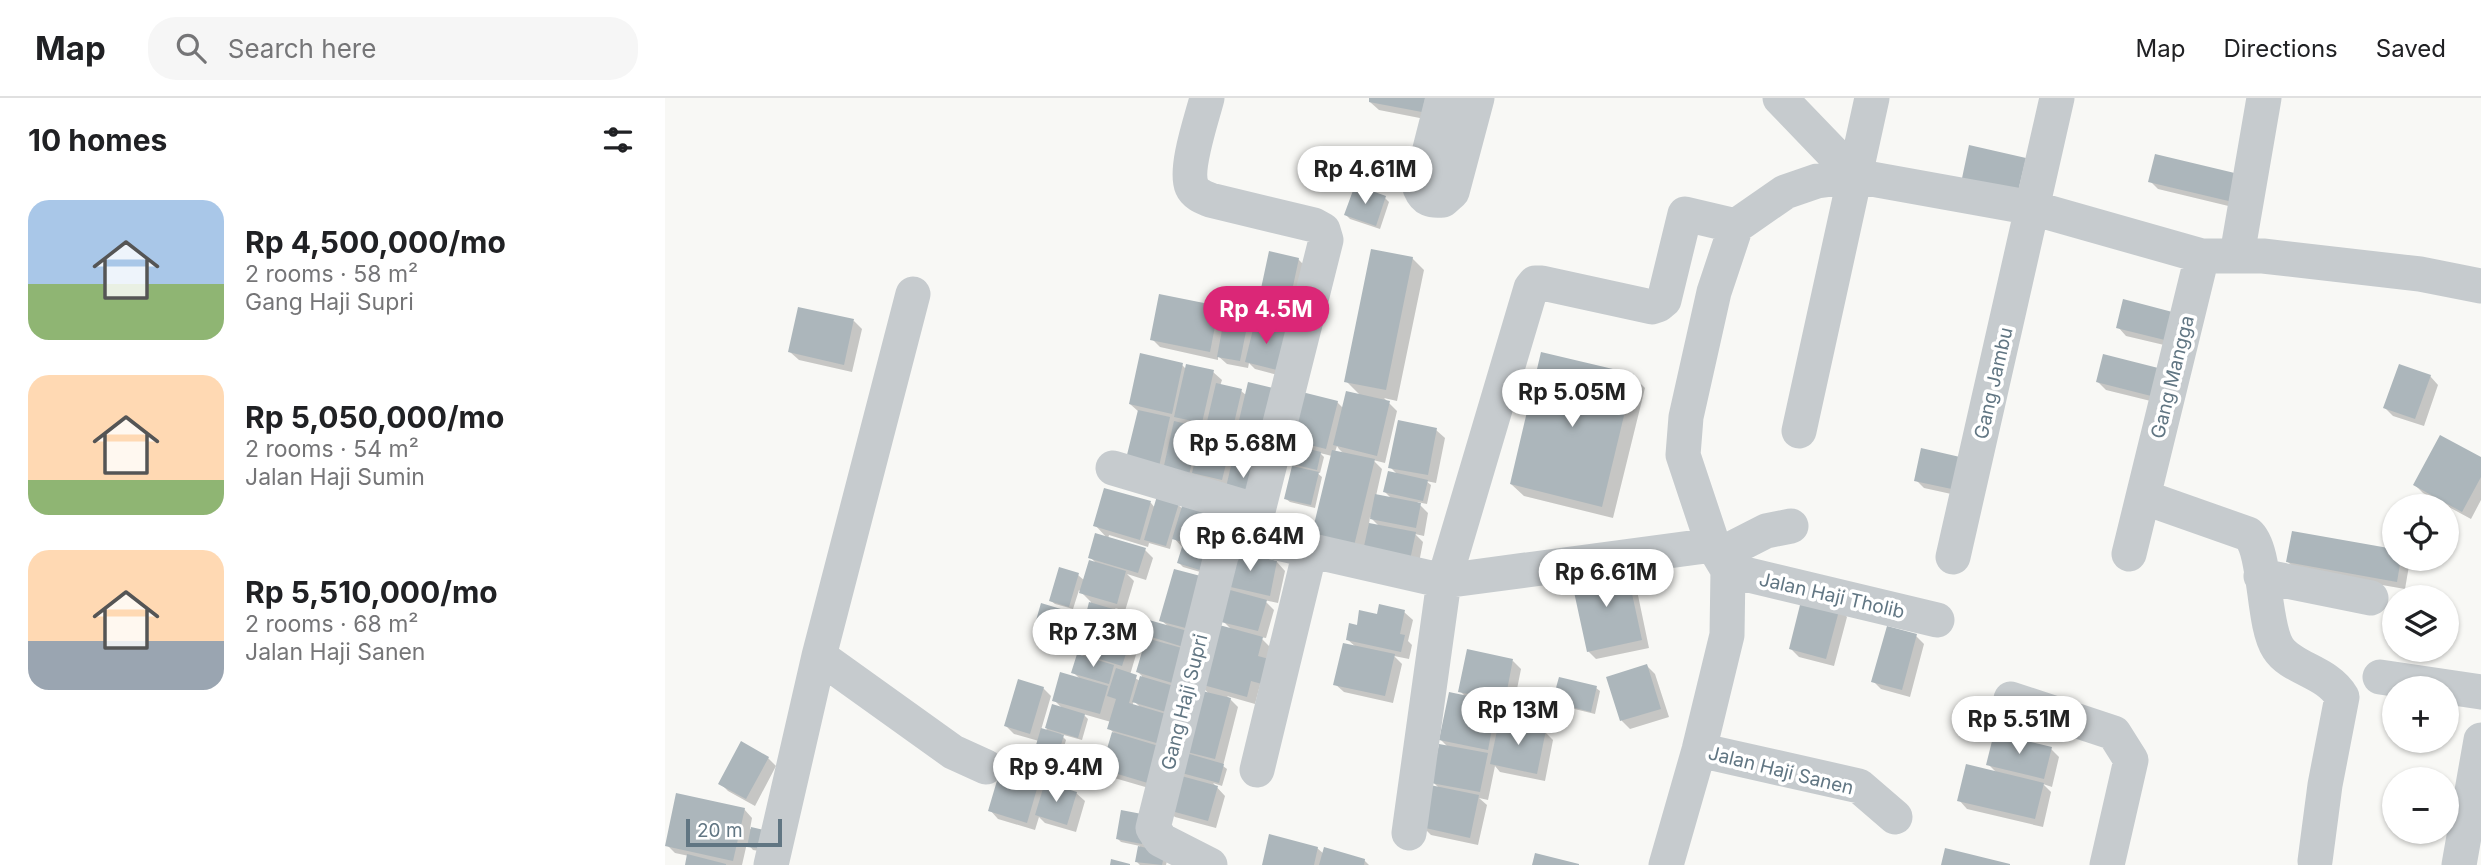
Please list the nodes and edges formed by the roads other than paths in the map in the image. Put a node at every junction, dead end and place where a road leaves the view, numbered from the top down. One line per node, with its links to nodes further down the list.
1 (1207, 98): 18 (street)
2 (1443, 98): 3 (street)
3 (1477, 98)
4 (1780, 98): 8 (street)
5 (1872, 98): 8 (street)
6 (2057, 98): 9 (street, Gang Jambu)
7 (2264, 98): 11 (street)
8 (1855, 176): 9 (street); 10 (street); 15 (street)
9 (2033, 208): 12 (street); 23 (street, Gang Jambu)
10 (1736, 226): 22 (street); 25 (street)
11 (2237, 255): 12 (street); 13 (street)
12 (2202, 256): 17 (street, Gang Mangga)
13 (2481, 286)
14 (913, 294): 28 (street)
15 (1799, 431)
16 (1113, 468): 18 (street)
17 (2143, 497): 21 (street, Gang Mangga); 24 (street)
18 (1259, 523): 20 (street); 41 (street, Gang Haji Supri)
19 (1791, 526): 22 (street)
20 (1310, 551): 25 (street); 35 (street)
21 (2129, 554)
22 (1720, 557): 25 (street); 27 (street, Jalan Haji Tholib); 33 (street)
23 (1952, 557)
24 (2261, 576): 26 (street); 38 (street)
25 (1444, 581): 37 (street)
26 (2371, 598)
27 (1937, 620)
28 (819, 656): 34 (street); 40 (street)
29 (2379, 677): 30 (street)
30 (2481, 692)
31 (2011, 699): 39 (street)
32 (2481, 740): 43 (street)
33 (1699, 750): 36 (street, Jalan Haji Sanen); 42 (street)
34 (986, 767)
35 (1257, 770)
36 (1895, 817)
37 (1409, 833)
38 (2315, 861)
39 (2112, 864)
40 (771, 865)
41 (1210, 865)
42 (1666, 865)
43 (2459, 865)

